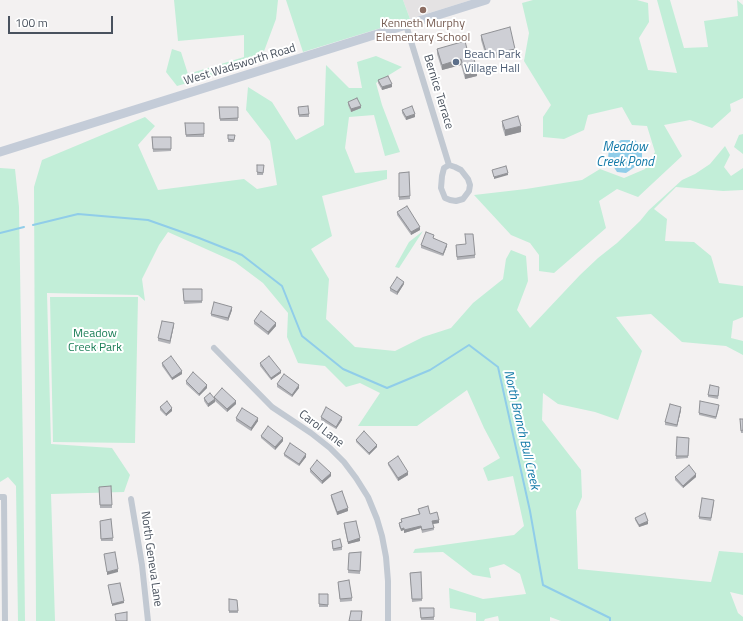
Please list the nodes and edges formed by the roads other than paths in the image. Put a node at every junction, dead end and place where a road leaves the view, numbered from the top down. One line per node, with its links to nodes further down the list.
1 (486, 0): 2 (main road, West Wadsworth Road)
2 (406, 25): 3 (main road, West Wadsworth Road); 4 (street, Bernice Terrace)
3 (0, 152)
4 (449, 166): 4 (street)
5 (214, 348): 10 (street, Carol Lane)
6 (2, 497): 8 (street)
7 (131, 499): 9 (street, North Geneva Lane)
8 (6, 621)
9 (148, 621)
10 (388, 621)

